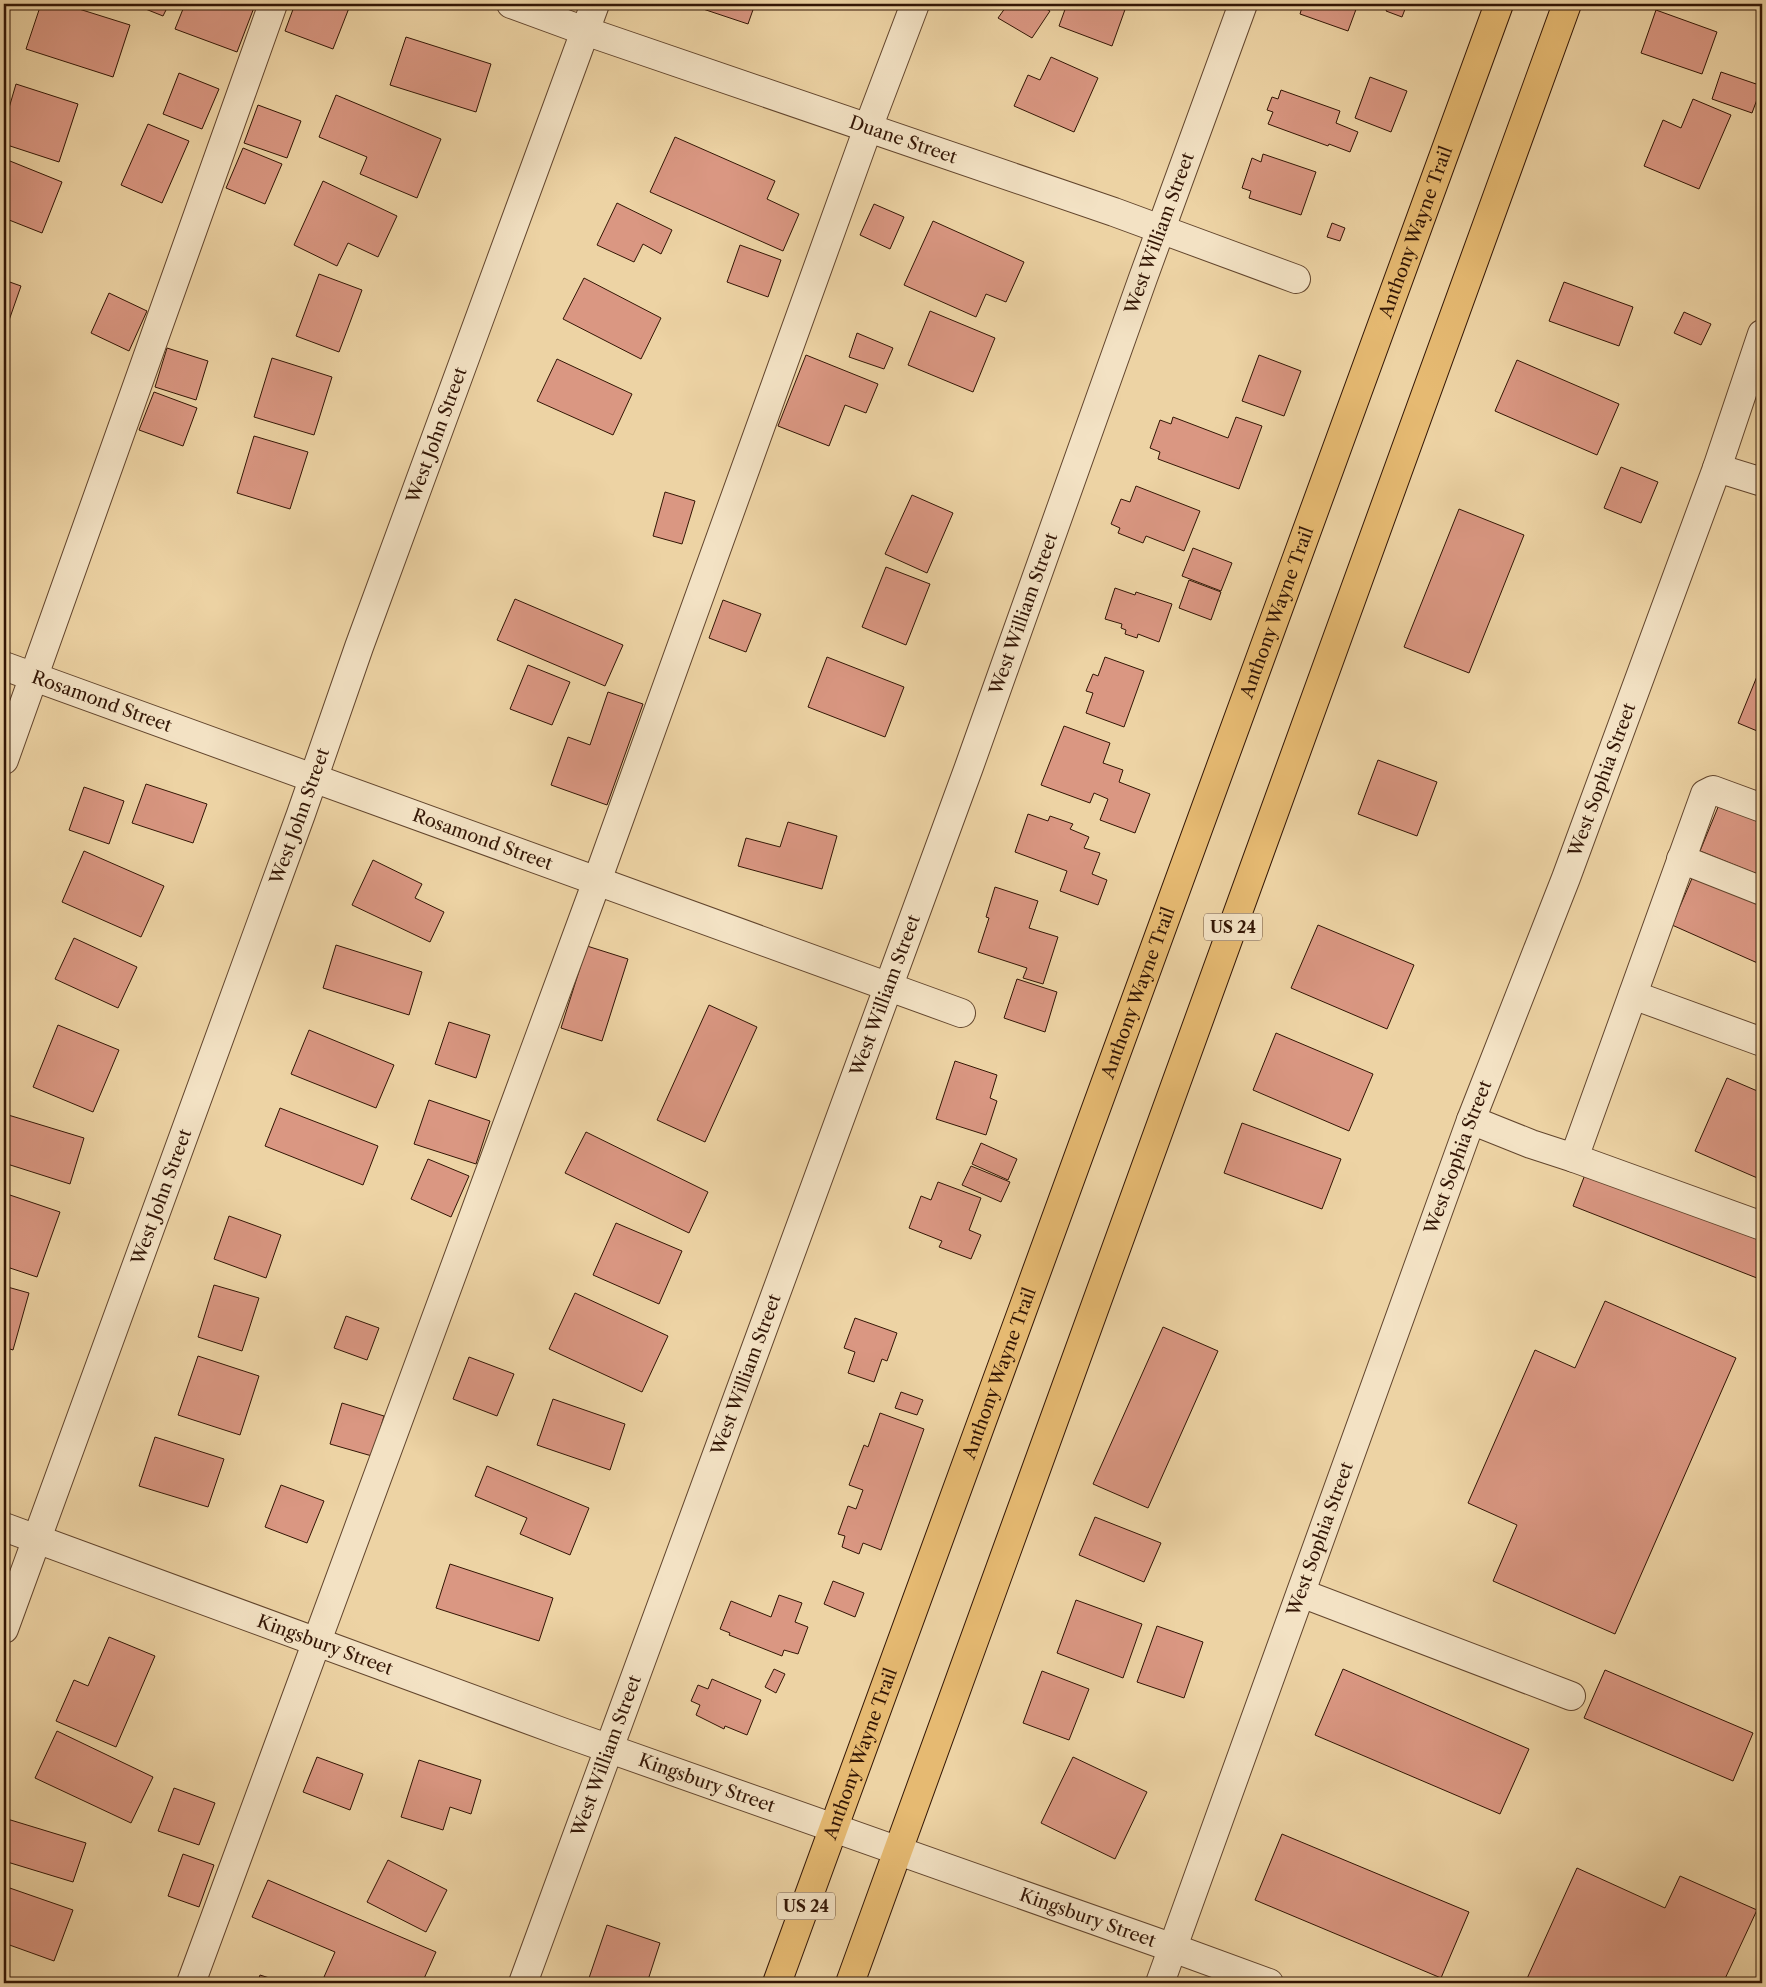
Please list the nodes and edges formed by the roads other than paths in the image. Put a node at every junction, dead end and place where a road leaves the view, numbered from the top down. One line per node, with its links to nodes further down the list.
1 (273, 4): 16 (street)
2 (511, 4): 8 (street, Duane Street)
3 (595, 4): 8 (street, West John Street)
4 (915, 4): 9 (street)
5 (1243, 4): 10 (street, West William Street)
6 (1499, 4): 37 (highway, Anthony Wayne Trail / US 24)
7 (1567, 4): 38 (highway, US 24)
8 (585, 32): 9 (street, Duane Street); 18 (street, West John Street)
9 (868, 128): 10 (street, Duane Street); 21 (street)
10 (1160, 229): 11 (street, Duane Street); 23 (street, West William Street)
11 (1296, 279)
12 (1762, 334): 13 (street, West Sophia Street)
13 (1717, 468): 14 (street); 27 (street, West Sophia Street)
14 (1762, 482)
15 (4, 666): 16 (street, Rosamond Street)
16 (34, 677): 17 (street); 18 (street, Rosamond Street)
17 (4, 760)
18 (314, 780): 21 (street, Rosamond Street); 31 (street, West John Street)
19 (1762, 808): 20 (street)
20 (1681, 859): 22 (street); 24 (street)
21 (597, 881): 23 (street, Rosamond Street); 34 (street)
22 (1762, 891)
23 (887, 987): 25 (street, Rosamond Street); 36 (street, West William Street)
24 (1633, 995): 26 (street); 28 (street)
25 (961, 1014)
26 (1762, 1042)
27 (1471, 1120): 28 (street); 32 (street, West Sophia Street)
28 (1574, 1158): 29 (street)
29 (1762, 1226)
30 (4, 1527): 31 (street, Kingsbury Street)
31 (37, 1539): 33 (street, West John Street); 34 (street, Kingsbury Street)
32 (1301, 1593): 35 (street); 39 (street, West Sophia Street)
33 (4, 1629)
34 (317, 1643): 36 (street, Kingsbury Street); 40 (street)
35 (1571, 1696)
36 (609, 1748): 37 (street, Kingsbury Street); 41 (street, West William Street)
37 (834, 1828): 38 (street, Kingsbury Street); 42 (highway, Anthony Wayne Trail / US 24)
38 (898, 1851): 39 (street, Kingsbury Street); 43 (highway, US 24)
39 (1173, 1948): 44 (street, West Sophia Street); 45 (street, Kingsbury Street)
40 (191, 1983)
41 (523, 1983)
42 (777, 1983)
43 (850, 1983)
44 (1160, 1983)
45 (1269, 1983)

